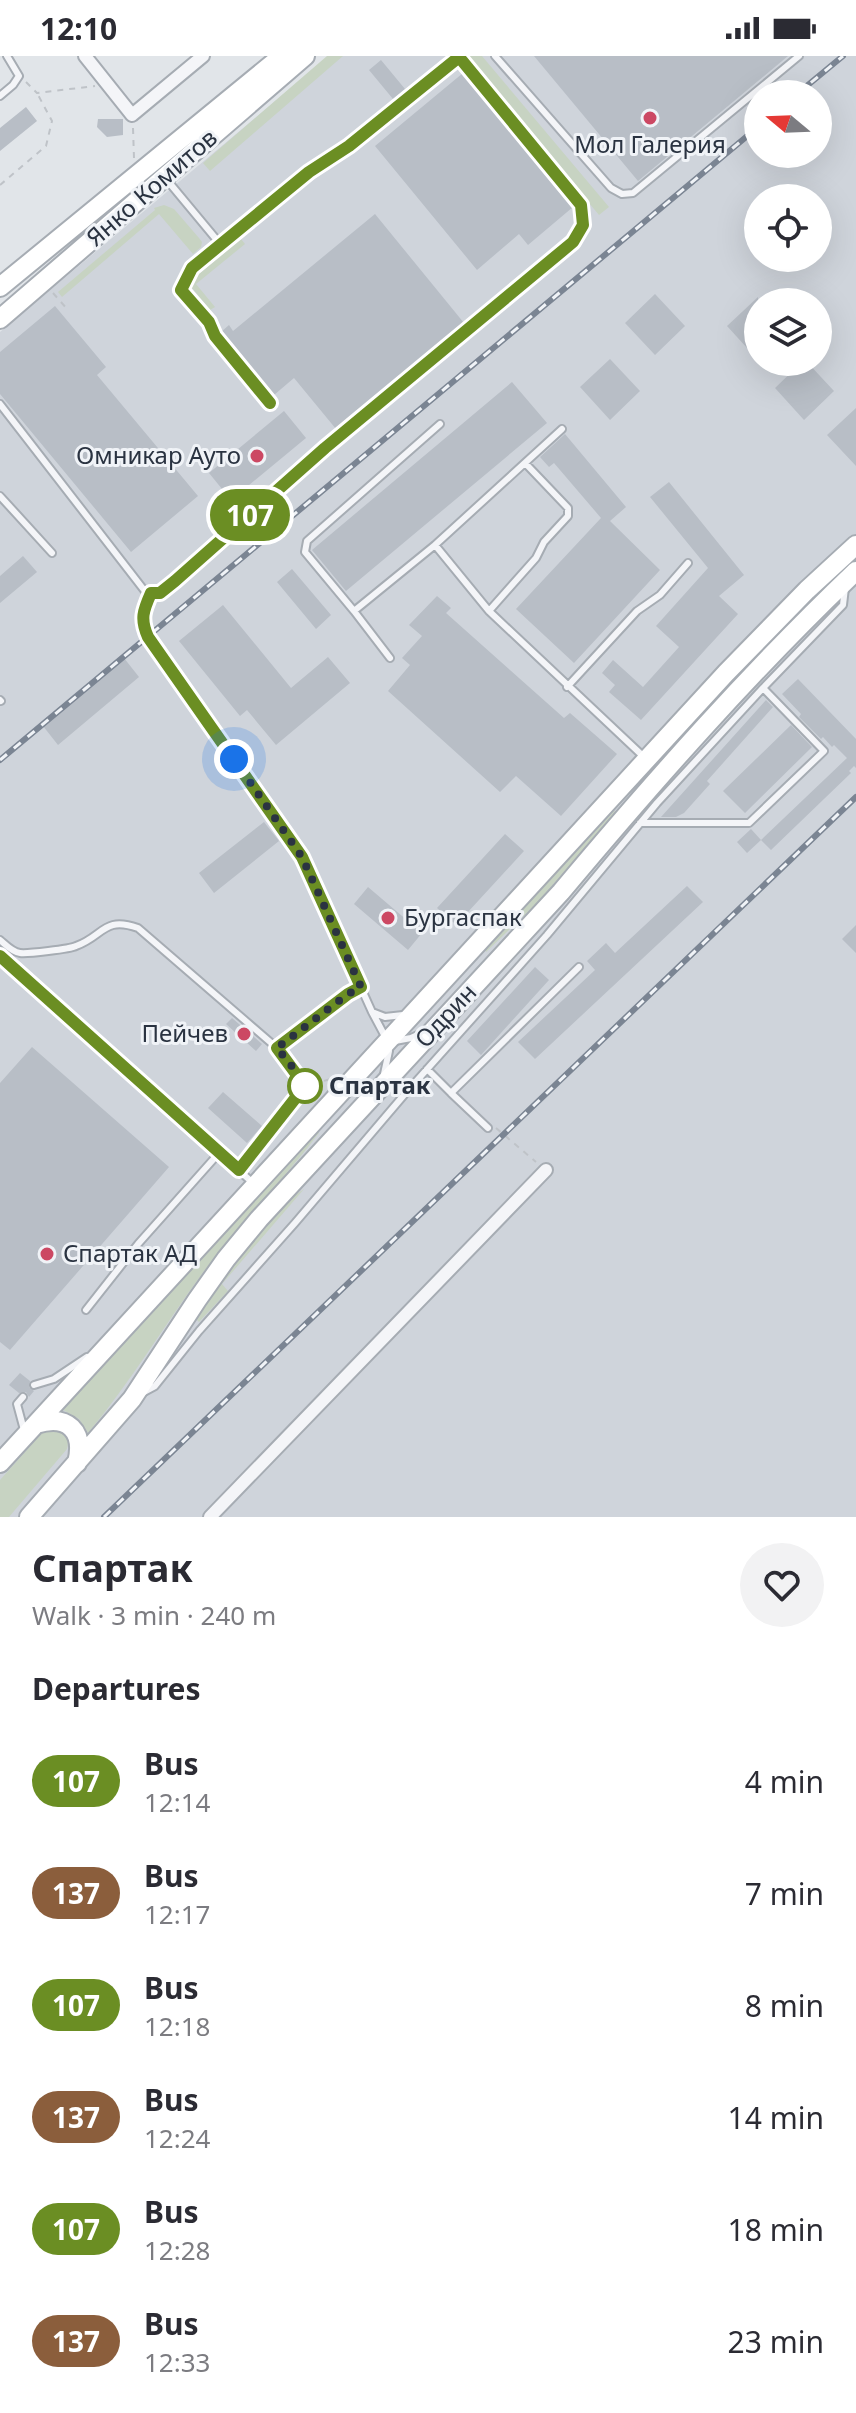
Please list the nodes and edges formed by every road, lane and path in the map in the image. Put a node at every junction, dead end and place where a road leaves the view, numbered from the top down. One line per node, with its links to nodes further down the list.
1 (7, 56): 9 (lane)
2 (85, 56): 10 (street)
3 (203, 56): 13 (street)
4 (282, 56): 14 (main road, Янко Комитов)
5 (305, 56): 15 (main road, Янко Комитов)
6 (459, 56): 17 (lane); 33 (lane)
7 (495, 56): 8 (lane)
8 (799, 56)
9 (19, 76): 11 (path); 12 (lane)
10 (108, 84): 11 (path); 13 (street)
11 (37, 93): 16 (path)
12 (0, 96)
13 (132, 115): 14 (path)
14 (143, 162): 15 (lane); 18 (main road, Янко Комитов)
15 (164, 177): 17 (lane); 21 (main road, Янко Комитов)
16 (0, 185)
17 (221, 245): 22 (lane)
18 (0, 287)
19 (48, 288): 20 (path)
20 (68, 310)
21 (0, 319)
22 (270, 403)
23 (0, 404): 33 (lane)
24 (440, 424): 34 (lane)
25 (562, 429): 26 (lane)
26 (526, 464): 28 (lane); 35 (lane)
27 (0, 496): 30 (lane)
28 (435, 545): 34 (lane); 35 (lane)
29 (856, 545): 39 (main road, Одрин)
30 (52, 553)
31 (688, 563): 37 (lane)
32 (851, 576): 38 (lane); 41 (main road, Одрин)
33 (151, 593): 45 (lane)
34 (354, 611): 36 (lane)
35 (489, 611): 37 (lane)
36 (390, 658)
37 (567, 687): 39 (lane)
38 (763, 688): 40 (lane); 40 (lane)
39 (647, 760): 41 (main road); 47 (main road, Одрин)
40 (640, 823): 51 (lane)
41 (601, 844): 48 (main road, Одрин)
42 (0, 940): 50 (lane)
43 (0, 956): 55 (lane)
44 (579, 967): 53 (lane)
45 (361, 987): 46 (lane); 50 (lane)
46 (372, 1012): 47 (lane); 49 (lane)
47 (414, 1012): 49 (main road, Одрин)
48 (437, 1026): 49 (lane); 52 (main road, Одрин)
49 (388, 1042): 52 (lane); 58 (main road, Одрин)
50 (277, 1048): 56 (lane)
51 (427, 1069): 53 (lane); 63 (lane)
52 (381, 1087): 63 (main road, Одрин)
53 (451, 1093): 54 (lane)
54 (488, 1128): 57 (path)
55 (219, 1153): 56 (lane); 59 (lane)
56 (239, 1170): 58 (lane)
57 (546, 1170): 68 (street)
58 (255, 1185): 60 (main road, Одрин)
59 (86, 1310)
60 (110, 1342): 61 (lane); 64 (main road, Одрин)
61 (34, 1385)
62 (23, 1397): 64 (lane)
63 (132, 1399): 66 (main road, Одрин)
64 (31, 1430): 65 (main road, Одрин); 66 (main road)
65 (0, 1463)
66 (77, 1463): 67 (main road, Одрин)
67 (29, 1517)
68 (210, 1517)

